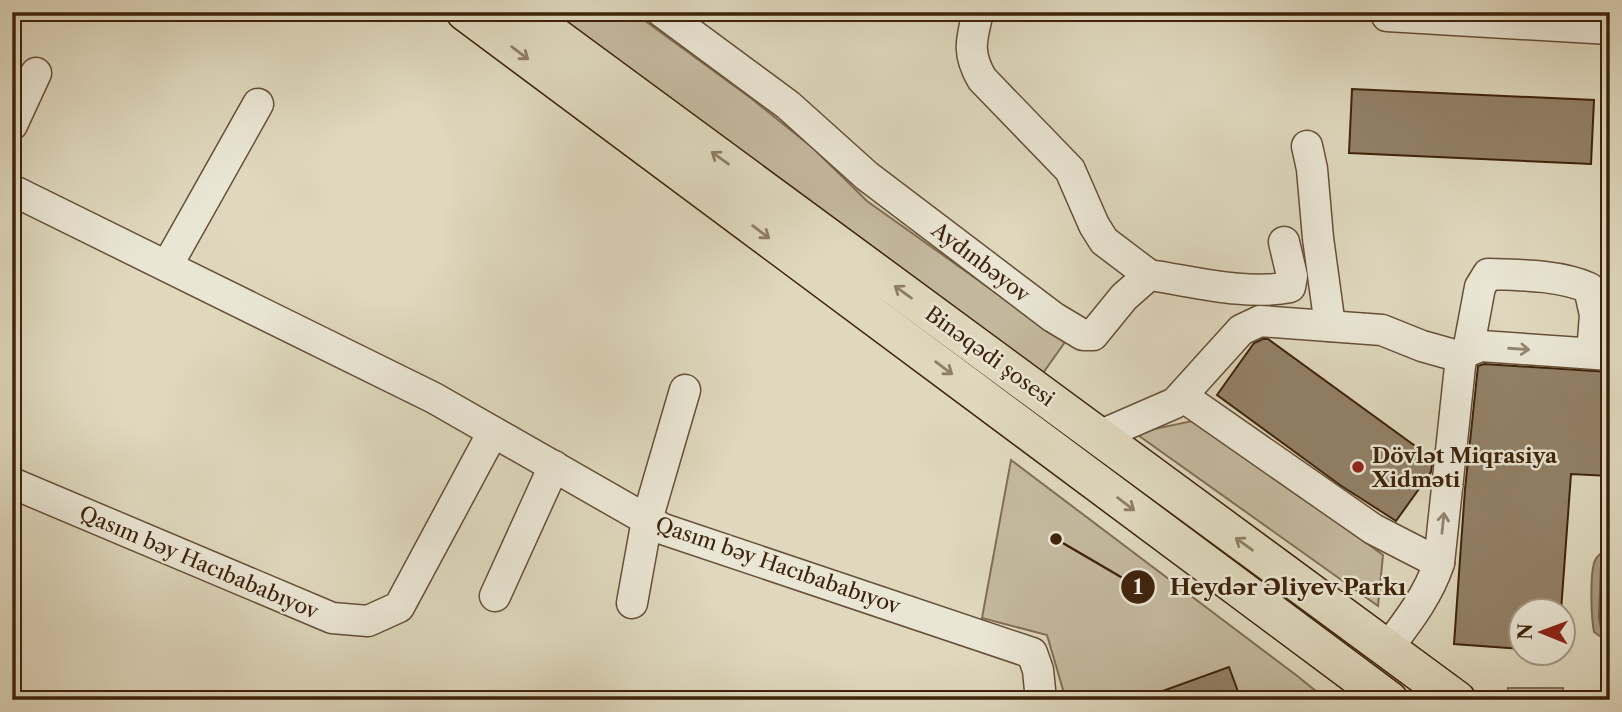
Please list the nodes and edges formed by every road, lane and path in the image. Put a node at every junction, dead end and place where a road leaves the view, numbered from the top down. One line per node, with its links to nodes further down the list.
1 (465, 12): 30 (main road, Binəqədi şosesi, one-way to 30)
2 (522, 12): 21 (main road, Binəqədi şosesi, one-way to 2)
3 (662, 12): 14 (street, Aydınbəyov)
4 (978, 12): 14 (street)
5 (1385, 12): 6 (street)
6 (1610, 29)
7 (36, 73): 9 (street)
8 (258, 104): 13 (street)
9 (12, 125)
10 (1307, 146): 15 (street)
11 (12, 190): 13 (street, Qasım bəy Hacıbababıyov)
12 (1284, 242): 14 (street)
13 (167, 266): 20 (street, Qasım bəy Hacıbababıyov)
14 (1149, 275)
15 (1330, 326): 16 (street); 19 (street)
16 (1465, 354): 17 (street, one-way to 17); 17 (street); 25 (street, one-way to 16)
17 (1601, 354)
18 (685, 390): 24 (street)
19 (1182, 396): 21 (street); 25 (street)
20 (493, 432): 22 (street, Qasım bəy Hacıbababıyov); 23 (street, Qasım bəy Hacıbababıyov)
21 (1098, 436): 28 (main road, Binəqədi şosesi, one-way to 21)
22 (554, 467): 24 (street, Qasım bəy Hacıbababıyov); 26 (street)
23 (12, 482)
24 (647, 520): 27 (street); 29 (street, Qasım bəy Hacıbababıyov)
25 (1439, 563): 28 (street)
26 (495, 596)
27 (632, 603)
28 (1387, 649): 31 (main road, Binəqədi şosesi)
29 (1041, 700)
30 (1389, 700)
31 (1457, 700)

